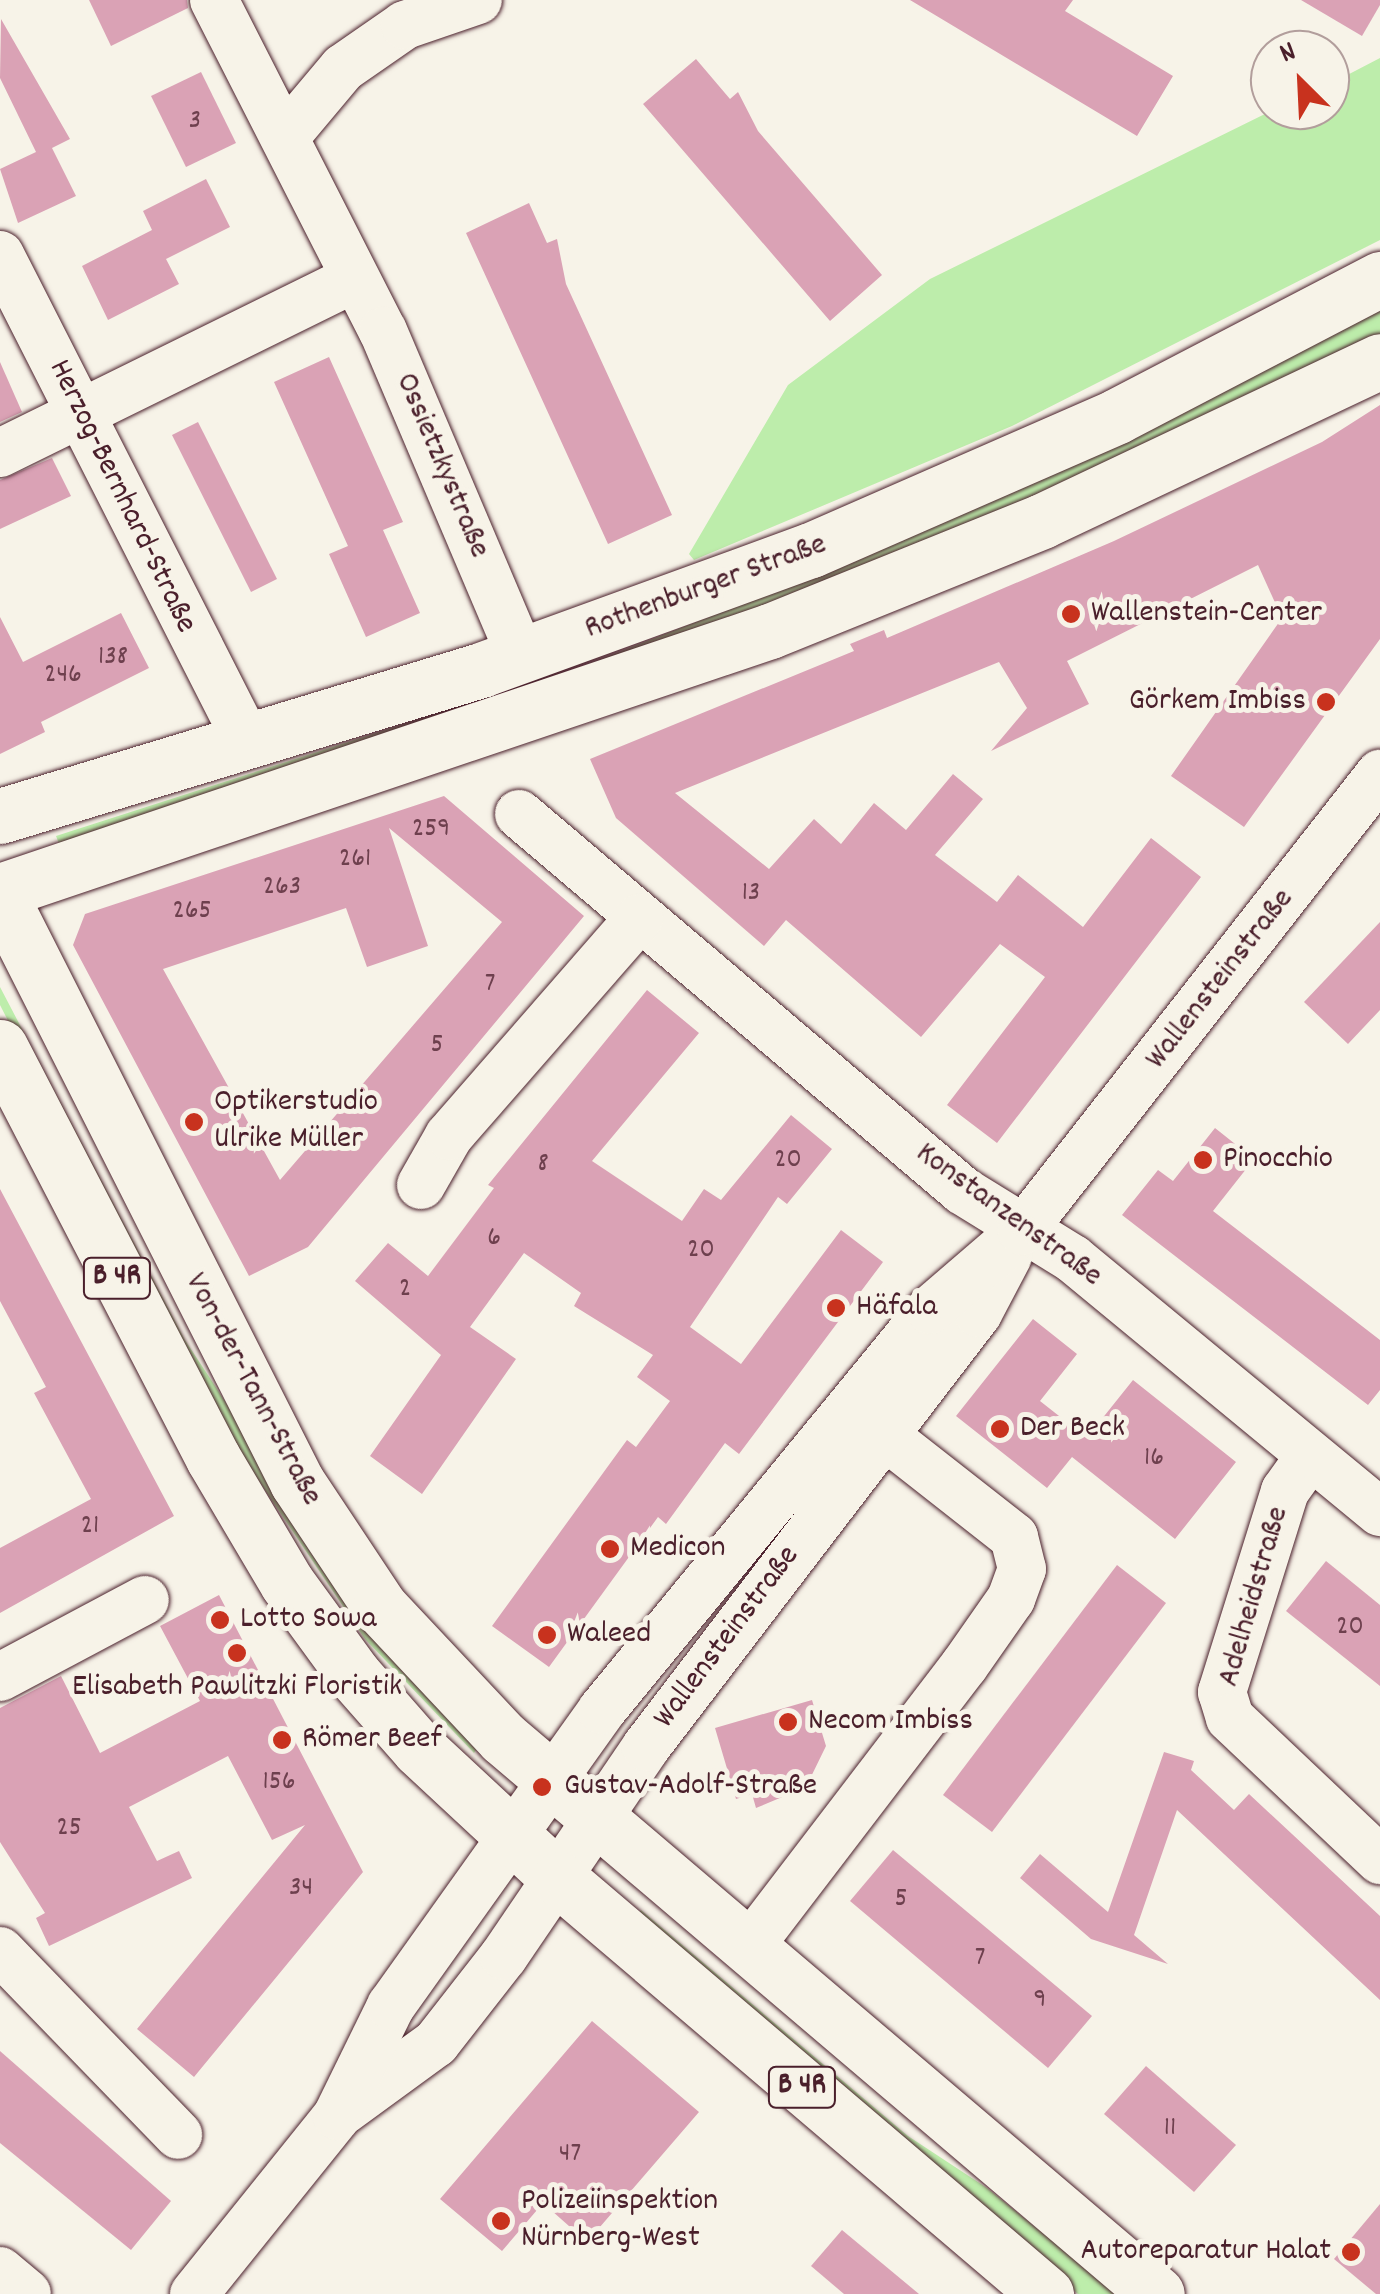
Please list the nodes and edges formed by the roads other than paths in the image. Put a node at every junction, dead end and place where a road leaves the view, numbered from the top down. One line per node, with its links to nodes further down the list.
1 (214, 0): 3 (street, Ossietzkystraße)
2 (478, 0): 3 (street)
3 (285, 137): 5 (street, Ossietzkystraße)
4 (0, 255): 8 (street, Herzog-Bernhard-Straße)
5 (354, 279): 8 (street); 10 (street, Ossietzkystraße)
6 (1380, 279): 10 (main road, Rothenburger Straße)
7 (1380, 361): 15 (main road, Rothenburger Straße)
8 (82, 413): 9 (street); 11 (street, Herzog-Bernhard-Straße)
9 (0, 453)
10 (521, 656): 11 (main road, Rothenburger Straße)
11 (245, 738): 14 (main road, Rothenburger Straße)
12 (1380, 774): 19 (street, Wallensteinstraße)
13 (519, 814): 16 (street, Konstanzenstraße)
14 (0, 816)
15 (0, 893): 25 (main road, Von-der-Tann-Straße / B 4R)
16 (639, 918): 18 (street); 19 (street, Konstanzenstraße)
17 (0, 1048): 27 (main road, Von-der-Tann-Straße / B 4R)
18 (421, 1185)
19 (1022, 1231): 20 (street, Wallensteinstraße); 21 (street, Konstanzenstraße)
20 (867, 1420): 25 (street, Wallensteinstraße); 26 (street, Wallensteinstraße); 30 (street)
21 (1310, 1456): 22 (street, Konstanzenstraße); 28 (street, Adelheidstraße)
22 (1380, 1512)
23 (145, 1600): 24 (street)
24 (0, 1677)
25 (551, 1778): 26 (main road, Von-der-Tann-Straße / B 4R); 27 (street, Wallensteinstraße)
26 (597, 1817): 29 (street, Wallensteinstraße); 30 (main road, B 4R)
27 (512, 1835): 29 (main road, Von-der-Tann-Straße / B 4R); 32 (street, Wallensteinstraße)
28 (1380, 1860)
29 (560, 1879): 32 (street, Wallensteinstraße); 37 (main road, B 4R)
30 (749, 1947): 38 (main road, B 4R)
31 (0, 1950): 33 (street)
32 (337, 2116): 36 (street, Wallensteinstraße)
33 (178, 2135)
34 (0, 2271): 35 (street)
35 (27, 2294)
36 (194, 2294)
37 (1046, 2294)
38 (1157, 2294)

